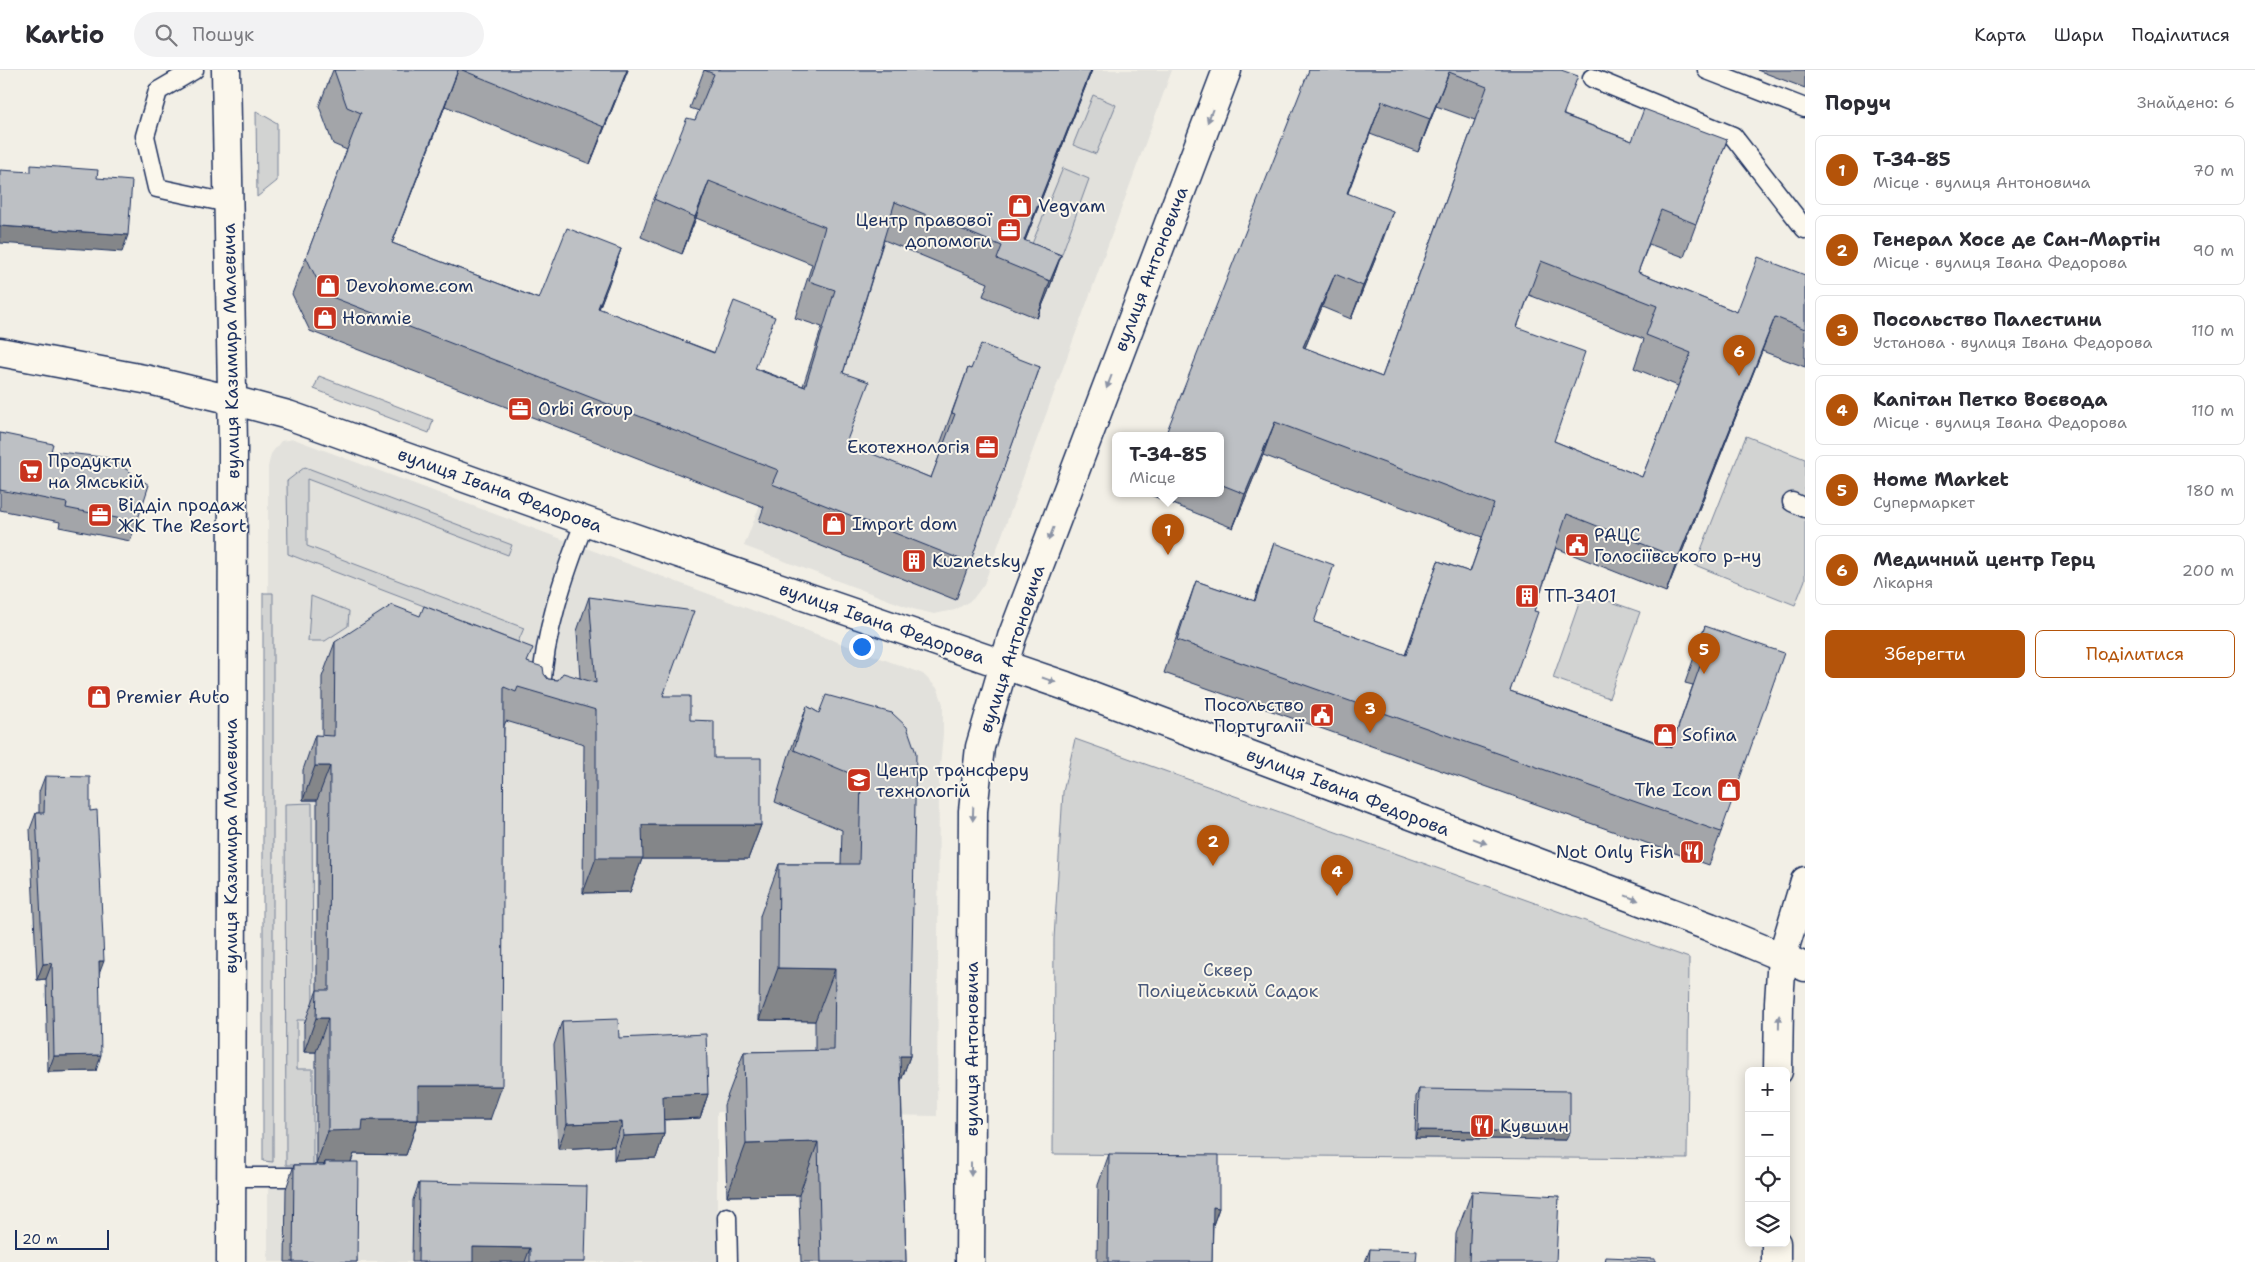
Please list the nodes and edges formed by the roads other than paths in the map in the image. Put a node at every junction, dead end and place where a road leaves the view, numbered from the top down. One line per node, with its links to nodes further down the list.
1 (194, 70): 7 (lane)
2 (226, 70): 7 (main road, вулиця Казимира Малевича)
3 (1227, 70): 13 (main road, вулиця Антоновича, one-way to 13)
4 (1706, 70): 6 (lane)
5 (1592, 78): 8 (lane)
6 (1805, 108)
7 (228, 203): 10 (main road, вулиця Казимира Малевича)
8 (1805, 229)
9 (0, 352): 10 (main road, вулиця Івана Федорова)
10 (232, 400): 11 (main road, вулиця Івана Федорова); 20 (main road, вулиця Казимира Малевича)
11 (585, 520): 13 (main road, вулиця Івана Федорова); 14 (lane)
12 (524, 663): 14 (lane)
13 (1003, 664): 17 (main road, вулиця Івана Федорова, one-way to 17); 25 (main road, вулиця Антоновича, one-way to 25)
14 (542, 670): 15 (lane)
15 (540, 704)
16 (1805, 881): 17 (main road)
17 (1794, 962): 18 (main road, one-way to 17)
18 (1779, 1067)
19 (334, 1176): 20 (lane)
20 (230, 1177): 23 (main road, вулиця Казимира Малевича)
21 (727, 1217): 24 (lane)
22 (1776, 1247): 26 (main road)
23 (231, 1262)
24 (728, 1262)
25 (970, 1262)
26 (1776, 1262)

